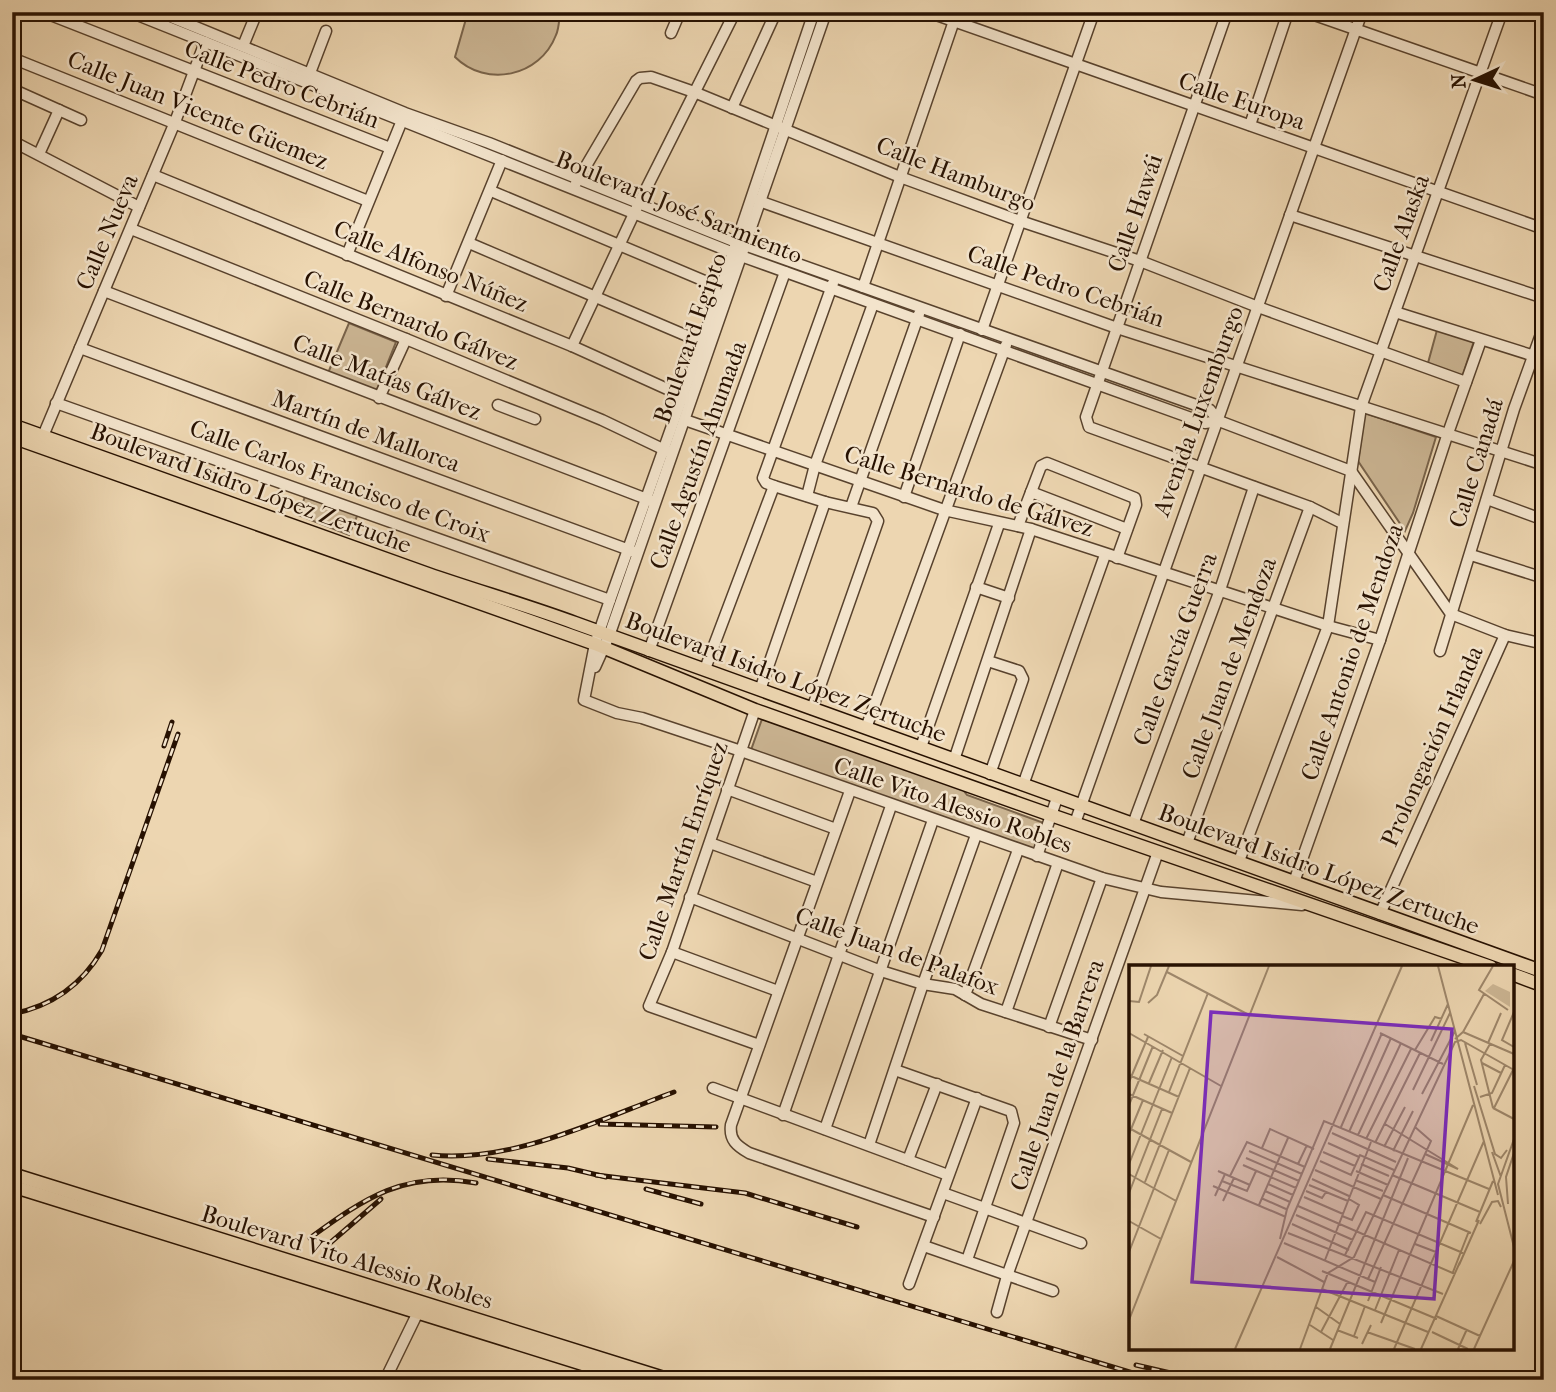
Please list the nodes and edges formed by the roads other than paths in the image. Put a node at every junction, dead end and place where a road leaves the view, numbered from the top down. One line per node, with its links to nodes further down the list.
1 (43, 12): 28 (street, Calle Pedro Cebrián)
2 (130, 12): 18 (street, Boulevard José Sarmiento)
3 (159, 12): 20 (street, Boulevard José Sarmiento)
4 (195, 12): 20 (street)
5 (257, 12): 25 (street)
6 (735, 12): 32 (street)
7 (776, 12): 34 (street)
8 (814, 12): 41 (street, Boulevard Egipto)
9 (826, 12): 41 (street, Boulevard Egipto)
10 (928, 12): 19 (street, Calle Europa)
11 (1094, 12): 27 (street)
12 (1227, 12): 35 (street, Calle Hawái)
13 (1288, 12): 40 (street)
14 (1306, 12): 21 (street)
15 (1362, 12): 21 (street, Avenida Luxemburgo)
16 (1502, 12): 30 (street, Calle Alaska)
17 (675, 14): 23 (street)
18 (149, 16): 24 (street, Boulevard José Sarmiento)
19 (955, 17): 27 (street, Calle Europa); 48 (street)
20 (190, 24): 25 (street, Boulevard José Sarmiento)
21 (1355, 30): 30 (street); 44 (street, Avenida Luxemburgo)
22 (326, 31): 29 (street)
23 (671, 33)
24 (205, 41): 28 (street, Calle Nueva); 37 (street, Boulevard José Sarmiento)
25 (243, 46): 29 (street, Boulevard José Sarmiento)
26 (12, 58): 39 (street, Calle Juan Vicente Güemez)
27 (1074, 64): 35 (street, Calle Europa); 57 (street)
28 (193, 72): 39 (street, Calle Nueva); 43 (street, Calle Pedro Cebrián)
29 (310, 73): 37 (street, Boulevard José Sarmiento)
30 (1481, 73): 33 (street); 51 (street, Calle Alaska)
31 (12, 89): 36 (street)
32 (694, 92): 34 (street, Calle Hamburgo); 49 (street, Calle Hamburgo); 55 (street)
33 (1544, 95)
34 (732, 108): 41 (street, Calle Hamburgo)
35 (1194, 108): 40 (street, Calle Europa); 66 (street, Calle Hawái)
36 (59, 110): 38 (street); 45 (street)
37 (403, 118): 43 (street); 46 (street, Boulevard José Sarmiento); 49 (street, Boulevard José Sarmiento)
38 (81, 120)
39 (175, 122): 47 (street, Calle Nueva); 52 (street, Calle Juan Vicente Güemez)
40 (1250, 125): 44 (street, Calle Europa)
41 (780, 128): 48 (street, Calle Hamburgo); 53 (street, Boulevard Egipto); 63 (street, Boulevard Egipto)
42 (12, 141): 45 (street)
43 (390, 148): 52 (street)
44 (1314, 148): 51 (street, Calle Europa); 56 (street, Avenida Luxemburgo)
45 (39, 154): 54 (street)
46 (502, 160): 49 (street, Boulevard José Sarmiento); 50 (street)
47 (153, 175): 54 (street, Calle Nueva); 64 (street, Calle Alfonso Núñez)
48 (901, 177): 57 (street, Calle Hamburgo); 60 (street)
49 (575, 183): 55 (street, Boulevard José Sarmiento)
50 (491, 191): 61 (street); 62 (street)
51 (1438, 191): 59 (street, Calle Europa); 65 (street, Calle Alaska)
52 (368, 201): 64 (street)
53 (759, 201): 60 (street, Calle Pedro Cebrián); 63 (street, Boulevard Egipto)
54 (139, 207): 58 (street, Calle Nueva)
55 (637, 208): 62 (street); 63 (street, Boulevard José Sarmiento)
56 (1290, 215): 65 (street); 78 (street, Avenida Luxemburgo)
57 (1020, 221): 66 (street, Calle Hamburgo); 69 (street)
58 (131, 229): 73 (street, Calle Nueva); 85 (street, Calle Bernardo Gálvez)
59 (1544, 229)
60 (878, 242): 69 (street, Calle Pedro Cebrián); 70 (street)
61 (469, 243): 74 (street); 75 (street)
62 (620, 245): 72 (street); 75 (street)
63 (738, 249): 67 (street, Boulevard José Sarmiento); 68 (street, Boulevard José Sarmiento); 72 (street, Boulevard Egipto)
64 (347, 255): 74 (street, Calle Alfonso Núñez)
65 (1415, 258): 76 (street); 79 (street, Calle Alaska)
66 (1140, 261): 78 (street, Calle Hamburgo); 82 (street, Calle Hawái)
67 (785, 272): 71 (street, Boulevard José Sarmiento); 107 (street, Calle Agustín Ahumada)
68 (835, 278): 70 (street, Boulevard José Sarmiento); 71 (street)
69 (999, 285): 82 (street, Calle Pedro Cebrián); 83 (street)
70 (863, 287): 80 (street, Boulevard José Sarmiento)
71 (830, 289): 77 (street, Boulevard José Sarmiento); 112 (street)
72 (725, 290): 87 (street, Boulevard Egipto)
73 (104, 291): 90 (street, Calle Nueva); 97 (street, Calle Matías Gálvez)
74 (446, 296): 89 (street, Calle Alfonso Núñez)
75 (596, 298): 87 (street); 89 (street)
76 (1544, 298)
77 (873, 304): 80 (street, Boulevard José Sarmiento); 114 (street)
78 (1258, 307): 91 (street, Calle Hamburgo); 93 (street, Avenida Luxemburgo)
79 (1395, 312): 86 (street); 91 (street, Calle Alaska)
80 (920, 313): 83 (street, Boulevard José Sarmiento); 84 (street, Boulevard José Sarmiento); 118 (street)
81 (1544, 326): 92 (street, Calle Canadá)
82 (1117, 328): 93 (street, Calle Pedro Cebrián); 94 (street, Calle Hawái)
83 (982, 330): 88 (street, Boulevard José Sarmiento)
84 (960, 334): 88 (street, Boulevard José Sarmiento); 124 (street)
85 (406, 339): 96 (street, Calle Bernardo Gálvez); 97 (street)
86 (1481, 340): 92 (street); 95 (street, Calle Antonio de Mendoza)
87 (705, 344): 98 (street, Boulevard Egipto)
88 (1006, 344): 94 (street, Boulevard José Sarmiento); 130 (street)
89 (572, 346): 98 (street, Calle Alfonso Núñez)
90 (80, 348): 99 (street, Calle Nueva); 137 (street, Martín de Mallorca)
91 (1380, 352): 95 (street, Calle Hamburgo); 101 (street, Calle Alaska)
92 (1538, 357): 113 (street, Calle Canadá)
93 (1236, 367): 101 (street, Calle Pedro Cebrián); 105 (street, Avenida Luxemburgo)
94 (1100, 378): 105 (street, Boulevard José Sarmiento); 115 (street, Calle Hawái)
95 (1466, 382): 109 (street, Calle Antonio de Mendoza)
96 (525, 388): 102 (street); 111 (street, Calle Bernardo Gálvez)
97 (379, 398): 126 (street, Calle Matías Gálvez)
98 (687, 398): 104 (street, Boulevard Egipto); 111 (street, Boulevard Egipto)
99 (57, 403): 108 (street, Calle Nueva); 147 (street, Calle Carlos Francisco de Croix)
100 (498, 405): 102 (street)
101 (1361, 407): 109 (street, Calle Pedro Cebrián); 117 (street, Calle Alaska)
102 (514, 411): 103 (street)
103 (535, 419)
104 (685, 420): 107 (street, Calle Bernardo de Gálvez); 111 (street, Boulevard Egipto)
105 (1219, 421): 115 (street, Avenida Luxemburgo); 117 (street, Boulevard José Sarmiento)
106 (12, 425): 108 (main road, Boulevard Isidro López Zertuche)
107 (728, 435): 112 (street, Calle Bernardo de Gálvez); 155 (street, Calle Agustín Ahumada)
108 (43, 436): 119 (main road, Boulevard Isidro López Zertuche)
109 (1447, 436): 113 (street, Calle Pedro Cebrián); 139 (street, Calle Antonio de Mendoza)
110 (12, 437): 119 (main road, Boulevard Isidro López Zertuche)
111 (668, 451): 126 (street, Boulevard Egipto)
112 (771, 451): 114 (street, Calle Bernardo de Gálvez); 120 (street)
113 (1501, 452): 116 (street, Calle Pedro Cebrián); 125 (street, Calle Canadá)
114 (815, 465): 118 (street, Calle Bernardo de Gálvez); 123 (street)
115 (1201, 465): 121 (street); 142 (street, Avenida Luxemburgo)
116 (1544, 465)
117 (1351, 471): 132 (street, Calle Alaska); 139 (street)
118 (860, 480): 124 (street, Calle Bernardo de Gálvez); 128 (street)
119 (158, 483): 152 (main road, Boulevard Isidro López Zertuche)
120 (770, 485): 123 (street); 158 (street)
121 (1254, 487): 129 (street); 145 (street, Calle García Guerra)
122 (1031, 492): 134 (street); 136 (street); 136 (street)
123 (807, 496): 127 (street)
124 (904, 497): 130 (street, Calle Bernardo de Gálvez)
125 (1487, 499): 131 (street); 140 (street, Calle Canadá)
126 (650, 500): 137 (street, Boulevard Egipto)
127 (825, 502): 128 (street); 159 (street)
128 (851, 507): 161 (street)
129 (1310, 507): 132 (street); 148 (street, Calle Juan de Mendoza)
130 (944, 510): 133 (street, Calle Bernardo de Gálvez); 163 (street)
131 (1544, 520)
132 (1342, 523): 150 (street, Calle Alaska)
133 (999, 524): 134 (street, Calle Bernardo de Gálvez); 144 (street)
134 (1018, 526): 135 (street, Calle Bernardo de Gálvez)
135 (1031, 529): 138 (street, Calle Bernardo de Gálvez); 146 (street)
136 (1127, 529): 141 (street)
137 (633, 551): 147 (street, Boulevard Egipto); 152 (street, Boulevard Egipto)
138 (1105, 555): 141 (street, Calle Bernardo de Gálvez); 168 (street)
139 (1409, 555): 149 (street); 153 (street, Calle Antonio de Mendoza)
140 (1471, 555): 143 (street); 149 (street, Calle Canadá)
141 (1117, 558): 142 (street, Calle Bernardo de Gálvez)
142 (1163, 571): 145 (street, Calle Bernardo de Gálvez); 173 (street, Avenida Luxemburgo)
143 (1544, 578)
144 (976, 587): 146 (street); 164 (street)
145 (1220, 590): 148 (street, Calle Bernardo de Gálvez); 177 (street, Calle García Guerra)
146 (1009, 598): 157 (street)
147 (610, 600): 152 (street, Boulevard Egipto)
148 (1274, 608): 150 (street, Calle Bernardo de Gálvez); 181 (street, Calle Juan de Mendoza)
149 (1451, 614): 151 (street); 156 (street, Calle Canadá)
150 (1328, 626): 153 (street, Calle Bernardo de Gálvez); 185 (street, Calle Alaska)
151 (1505, 635): 154 (street); 193 (street, Prolongación Irlanda)
152 (602, 640): 155 (main road, Boulevard Isidro López Zertuche); 160 (street, Boulevard Egipto); 162 (main road, Boulevard Isidro López Zertuche)
153 (1380, 640): 189 (street, Calle Antonio de Mendoza)
154 (1544, 644)
155 (649, 651): 158 (main road, Boulevard Isidro López Zertuche)
156 (1440, 652)
157 (988, 661): 166 (street); 167 (street)
158 (705, 669): 159 (main road, Boulevard Isidro López Zertuche)
159 (760, 690): 161 (main road, Boulevard Isidro López Zertuche)
160 (584, 700): 165 (street, Calle Vito Alessio Robles)
161 (812, 709): 163 (main road, Boulevard Isidro López Zertuche)
162 (755, 710): 165 (street, Calle Martín Enríquez); 174 (main road, Boulevard Isidro López Zertuche)
163 (866, 729): 164 (main road, Boulevard Isidro López Zertuche)
164 (921, 747): 166 (main road, Boulevard Isidro López Zertuche)
165 (741, 751): 169 (street, Calle Martín Enríquez); 170 (street, Calle Vito Alessio Robles)
166 (954, 760): 167 (main road, Boulevard Isidro López Zertuche)
167 (990, 774): 168 (main road, Boulevard Isidro López Zertuche)
168 (1023, 785): 171 (main road, Boulevard Isidro López Zertuche)
169 (727, 789): 178 (street); 180 (street, Calle Martín Enríquez)
170 (850, 791): 172 (street, Calle Vito Alessio Robles); 178 (street)
171 (1057, 798): 173 (main road, Boulevard Isidro López Zertuche); 174 (street)
172 (891, 806): 175 (street, Calle Vito Alessio Robles); 196 (street)
173 (1080, 806): 176 (street, Avenida Luxemburgo); 177 (main road, Boulevard Isidro López Zertuche)
174 (1051, 815): 176 (main road, Boulevard Isidro López Zertuche); 184 (street)
175 (933, 820): 179 (street, Calle Vito Alessio Robles); 199 (street)
176 (1075, 823): 183 (main road, Boulevard Isidro López Zertuche)
177 (1133, 824): 181 (main road, Boulevard Isidro López Zertuche)
178 (836, 829): 188 (street)
179 (976, 835): 182 (street, Calle Vito Alessio Robles); 202 (street)
180 (710, 843): 188 (street); 191 (street, Calle Martín Enríquez)
181 (1187, 843): 185 (main road, Boulevard Isidro López Zertuche)
182 (1018, 850): 184 (street, Calle Vito Alessio Robles); 205 (street)
183 (1158, 852): 190 (street, Calle Juan de la Barrera); 192 (main road, Boulevard Isidro López Zertuche)
184 (1037, 856): 186 (street, Calle Vito Alessio Robles)
185 (1239, 861): 189 (main road, Boulevard Isidro López Zertuche)
186 (1058, 863): 187 (street, Calle Vito Alessio Robles); 206 (street)
187 (1102, 878): 190 (street, Calle Vito Alessio Robles); 207 (street)
188 (817, 882): 194 (street)
189 (1294, 882): 193 (main road, Boulevard Isidro López Zertuche)
190 (1144, 889): 192 (street, Calle Vito Alessio Robles); 208 (street, Calle Juan de la Barrera)
191 (690, 897): 194 (street, Calle Juan de Palafox); 195 (street, Calle Martín Enríquez)
192 (1318, 906): 198 (main road, Boulevard Isidro López Zertuche)
193 (1380, 914): 197 (main road, Boulevard Isidro López Zertuche)
194 (798, 939): 196 (street, Calle Juan de Palafox); 204 (street)
195 (672, 952): 204 (street); 209 (street, Calle Martín Enríquez)
196 (840, 955): 199 (street, Calle Juan de Palafox); 215 (street)
197 (1506, 963): 200 (main road, Boulevard Isidro López Zertuche)
198 (1485, 965)
199 (881, 971): 202 (street, Calle Juan de Palafox); 216 (street)
200 (1544, 972)
201 (1514, 975): 203 (main road)
202 (923, 984): 205 (street, Calle Juan de Palafox); 210 (street)
203 (1544, 986)
204 (778, 991): 209 (street)
205 (965, 995): 206 (street, Calle Juan de Palafox)
206 (1006, 1012): 207 (street, Calle Juan de Palafox)
207 (1049, 1027): 208 (street, Calle Juan de Palafox)
208 (1092, 1040): 225 (street, Calle Juan de la Barrera)
209 (759, 1045): 213 (street)
210 (895, 1070): 211 (street); 217 (street)
211 (937, 1084): 214 (street); 218 (street)
212 (713, 1088): 213 (street)
213 (741, 1098): 215 (street); 224 (street)
214 (977, 1098): 220 (street); 223 (street)
215 (783, 1115): 216 (street)
216 (825, 1129): 217 (street)
217 (869, 1145): 218 (street)
218 (908, 1160): 220 (street)
219 (12, 1174): 232 (main road, Boulevard Vito Alessio Robles)
220 (948, 1175): 222 (street)
221 (12, 1186): 232 (main road, Boulevard Vito Alessio Robles)
222 (943, 1193): 223 (street); 224 (street)
223 (984, 1208): 225 (street); 228 (street)
224 (934, 1217): 227 (street)
225 (1027, 1223): 226 (street); 229 (street, Calle Juan de la Barrera)
226 (1081, 1243)
227 (924, 1246): 228 (street); 230 (street)
228 (967, 1261): 229 (street)
229 (1007, 1276): 231 (street); 233 (street, Calle Juan de la Barrera)
230 (909, 1284)
231 (1053, 1291)
232 (420, 1308): 234 (street); 235 (main road, Boulevard Vito Alessio Robles); 236 (main road, Boulevard Vito Alessio Robles)
233 (997, 1312)
234 (386, 1380)
235 (634, 1380)
236 (670, 1380)

